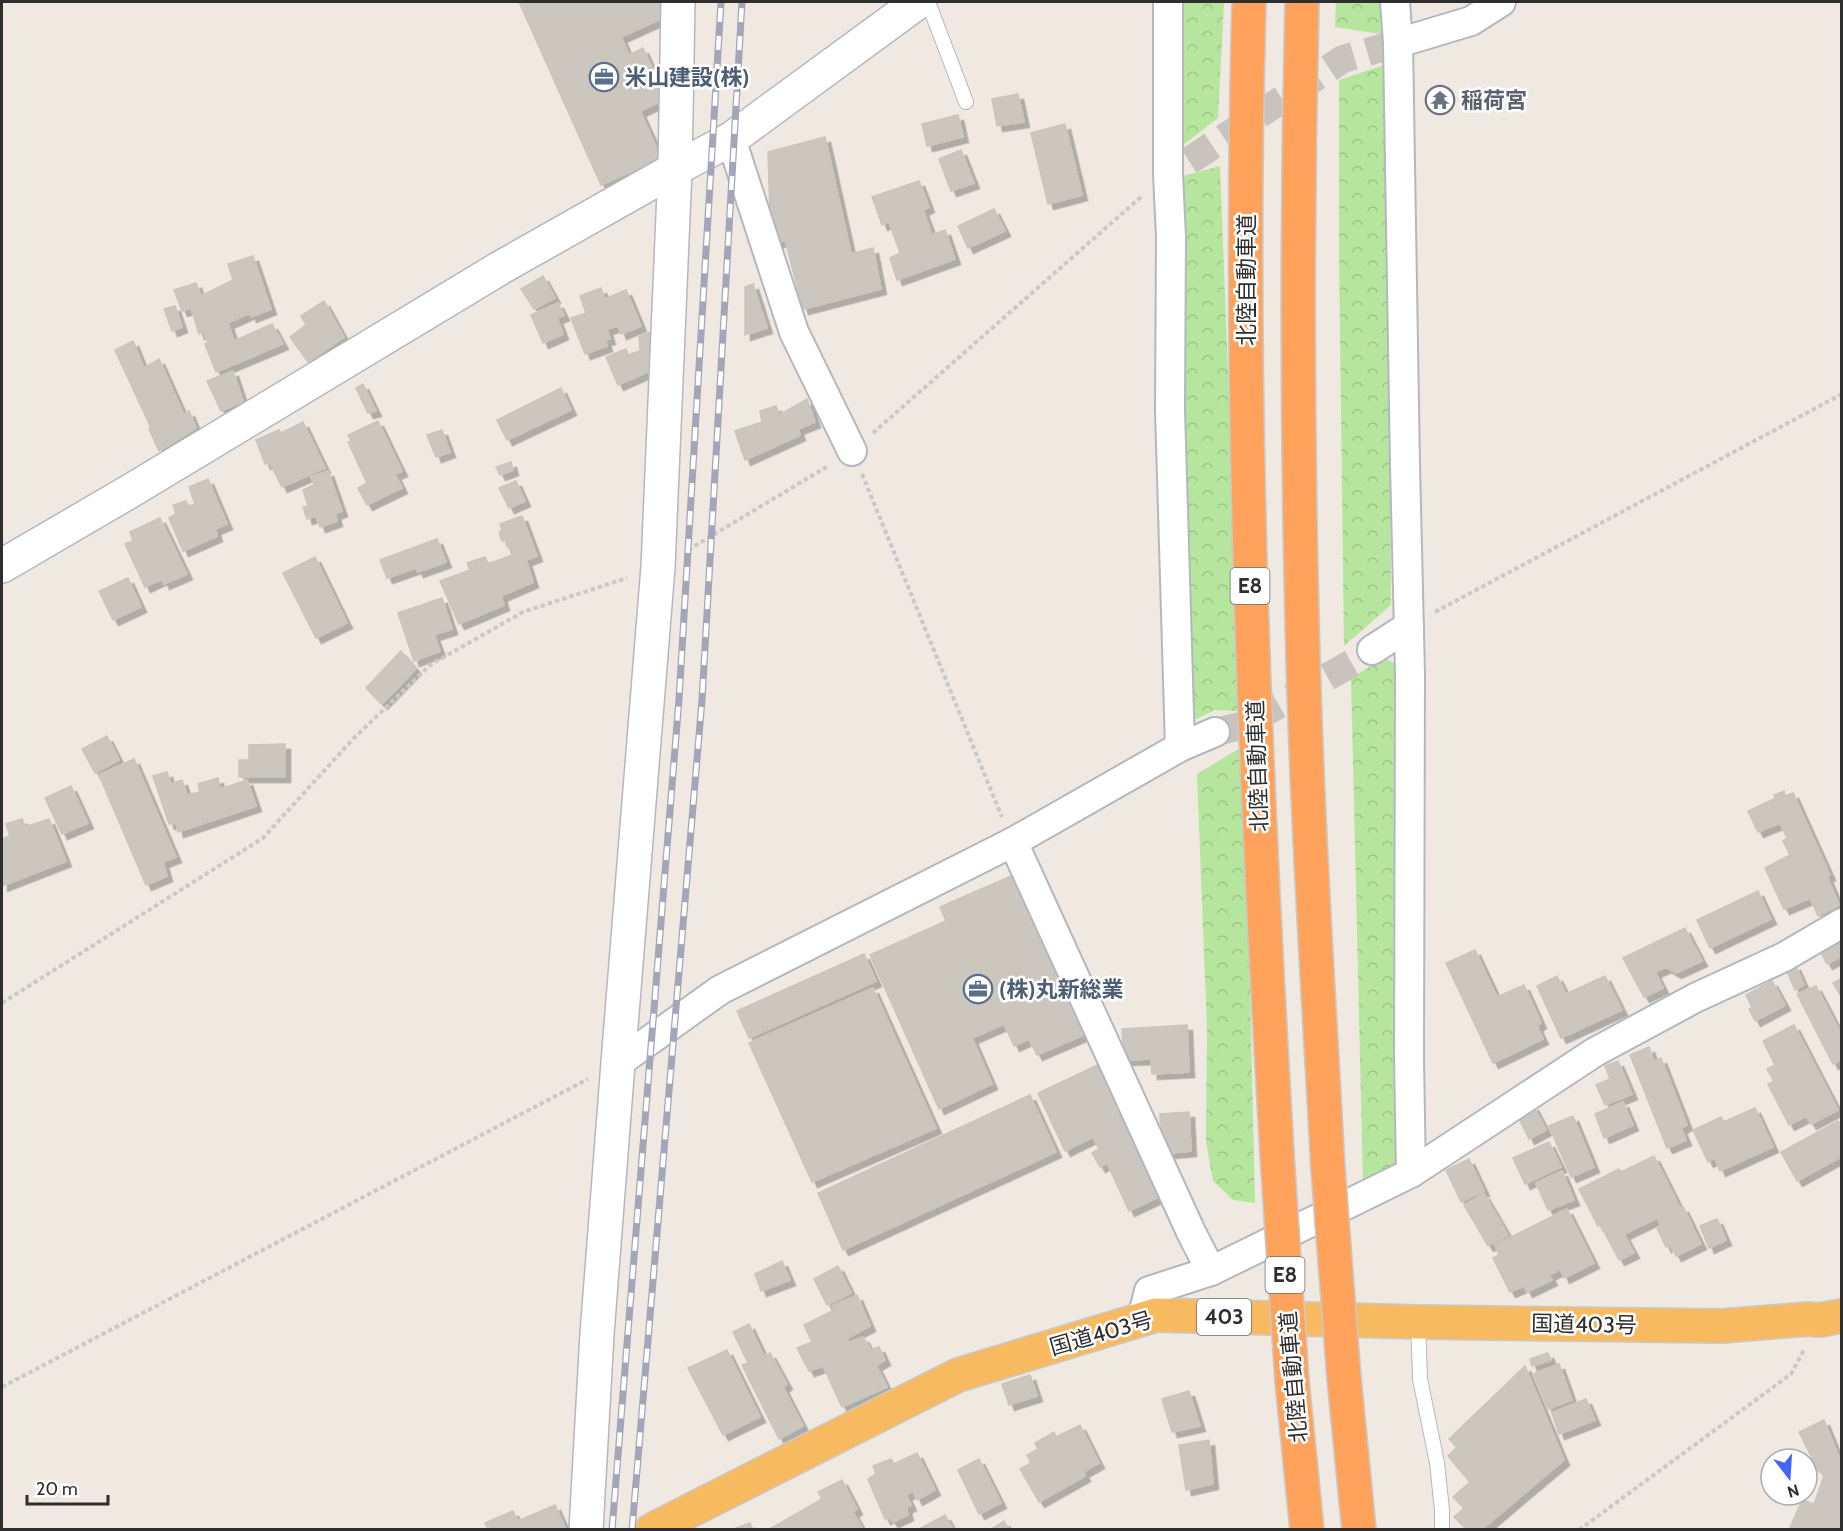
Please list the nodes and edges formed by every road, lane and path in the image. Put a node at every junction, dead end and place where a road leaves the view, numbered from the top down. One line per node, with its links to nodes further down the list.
1 (678, 2): 13 (street)
2 (918, 2): 11 (street)
3 (928, 2): 10 (lane)
4 (1168, 2): 12 (street)
5 (1249, 2): 34 (highway, 北陸自動車道 / E8, bridge)
6 (1302, 2): 35 (highway, E8, bridge)
7 (1395, 2): 9 (street)
8 (1501, 2): 9 (street)
9 (1398, 43): 18 (street)
10 (966, 102)
11 (731, 139): 13 (street); 15 (street)
12 (1178, 168): 15 (path); 21 (street)
13 (675, 169): 16 (street); 17 (street)
14 (1842, 394): 18 (path)
15 (852, 451): 17 (path); 22 (path)
16 (2, 566)
17 (658, 567): 24 (path); 25 (street)
18 (1409, 626): 19 (street); 26 (street)
19 (1372, 650)
20 (1215, 732): 21 (street)
21 (1180, 747): 22 (street)
22 (1013, 842): 25 (street); 27 (street)
23 (1842, 923): 26 (street)
24 (2, 1003)
25 (618, 1063): 31 (path); 32 (street)
26 (1411, 1173): 27 (street)
27 (1211, 1271): 29 (street)
28 (1831, 1318): 30 (highway, 国道403号 / 403); 37 (path)
29 (1142, 1319): 30 (highway, 国道403号 / 403); 33 (highway, 国道403号 / 403)
30 (1418, 1322): 36 (lane)
31 (2, 1387)
32 (586, 1530)
33 (652, 1530)
34 (1307, 1530)
35 (1359, 1530)
36 (1442, 1530)
37 (1579, 1530)

